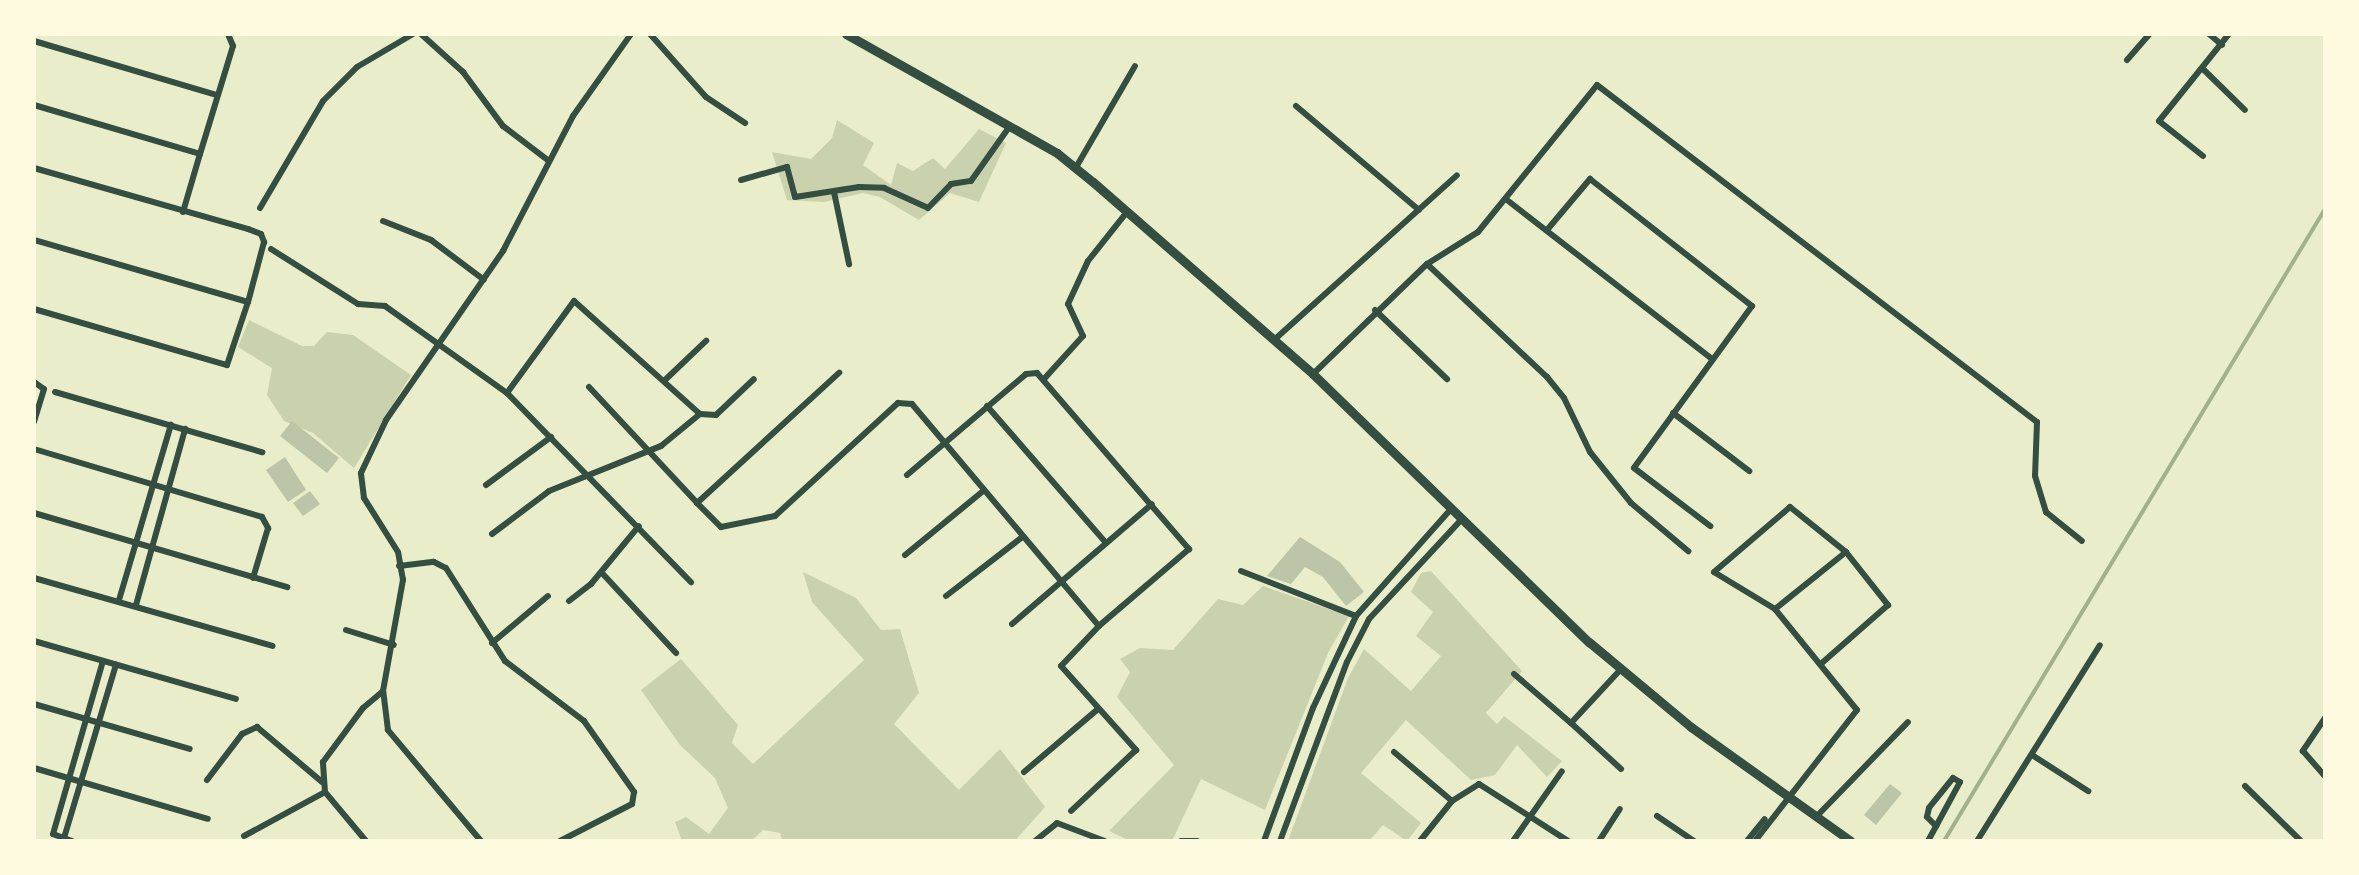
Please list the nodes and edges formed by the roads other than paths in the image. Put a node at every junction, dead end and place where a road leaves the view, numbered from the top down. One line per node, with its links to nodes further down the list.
1 (228, 34): 15 (street)
2 (413, 34): 30 (street)
3 (421, 34): 23 (street)
4 (631, 34): 23 (street)
5 (650, 34): 19 (street)
6 (846, 34): 20 (main road)
7 (2150, 34): 12 (street)
8 (2209, 34): 11 (street)
9 (2229, 34): 11 (street)
10 (34, 41): 15 (street)
11 (2222, 45): 14 (street)
12 (2127, 60)
13 (1135, 66): 25 (street)
14 (2204, 70): 18 (street); 22 (street)
15 (216, 95): 21 (street)
16 (34, 105): 21 (street)
17 (1296, 106): 31 (street)
18 (2245, 110)
19 (745, 123)
20 (1010, 126): 25 (main road); 28 (street)
21 (200, 154): 32 (street)
22 (2203, 156)
23 (549, 161): 40 (street)
24 (34, 168): 32 (street)
25 (1075, 169): 33 (main road)
26 (1457, 175): 31 (street)
27 (741, 180): 28 (street)
28 (834, 192): 38 (street)
29 (1507, 200): 35 (street); 39 (street); 86 (street)
30 (260, 208)
31 (1419, 210): 44 (street)
32 (183, 212): 41 (street)
33 (1127, 212): 44 (main road); 51 (street)
34 (383, 221): 40 (street)
35 (1547, 230): 47 (street); 47 (street)
36 (34, 240): 41 (street)
37 (271, 249): 46 (street)
38 (849, 264)
39 (1427, 264): 43 (street); 91 (street)
40 (484, 280): 46 (street)
41 (248, 302): 42 (street)
42 (34, 309)
43 (1375, 310): 49 (street); 52 (street)
44 (1274, 340): 49 (main road)
45 (706, 341): 53 (street)
46 (439, 345): 57 (street); 94 (street)
47 (1712, 359): 59 (street)
48 (839, 373): 76 (street)
49 (1313, 374): 78 (main road)
50 (754, 379): 60 (street)
51 (1044, 379): 58 (street); 77 (street)
52 (1447, 379)
53 (665, 380): 57 (street); 60 (street)
54 (34, 382): 61 (street)
55 (589, 387): 67 (street)
56 (55, 392): 62 (street)
57 (507, 393): 64 (street)
58 (987, 406): 65 (street); 88 (street)
59 (1673, 413): 69 (street); 82 (street)
60 (700, 414): 67 (street)
61 (34, 422)
62 (171, 425): 63 (street); 72 (street)
63 (185, 429): 68 (street); 74 (street)
64 (551, 437): 70 (street); 73 (street)
65 (942, 443): 71 (street); 75 (street); 76 (street)
66 (34, 449): 72 (street)
67 (649, 449): 70 (street); 76 (street)
68 (262, 452)
69 (1749, 471)
70 (589, 474): 81 (street); 83 (street)
71 (907, 475)
72 (154, 484): 74 (street); 87 (street)
73 (486, 485)
74 (168, 488): 90 (street); 98 (street)
75 (982, 492): 85 (street); 93 (street)
76 (697, 503)
77 (1152, 504): 88 (street); 110 (street)
78 (1451, 509): 80 (main road); 84 (street)
79 (34, 513): 87 (street)
80 (1462, 519): 89 (street); 121 (main road)
81 (639, 526): 96 (street); 99 (street)
82 (1710, 526)
83 (492, 534)
84 (1427, 535): 89 (street); 108 (street)
85 (1021, 538): 100 (street); 103 (street)
86 (2082, 541)
87 (137, 543): 90 (street); 104 (street)
88 (1106, 543): 100 (street)
89 (1437, 545): 168 (street)
90 (151, 548): 98 (street); 106 (street)
91 (1688, 551)
92 (1846, 552): 107 (street); 107 (street); 119 (street)
93 (905, 555)
94 (399, 566): 113 (street); 114 (street)
95 (1241, 571): 108 (street)
96 (602, 573): 105 (street); 117 (street)
97 (34, 578): 104 (street)
98 (253, 578): 101 (street)
99 (691, 582)
100 (1060, 582): 109 (street); 110 (street)
101 (287, 587)
102 (548, 596): 113 (street)
103 (946, 596)
104 (119, 600): 106 (street)
105 (569, 601)
106 (136, 605): 116 (street)
107 (1775, 609): 119 (street)
108 (1356, 616): 167 (street)
109 (1012, 624)
110 (1099, 626): 126 (street)
111 (346, 630): 114 (street)
112 (34, 641): 118 (street)
113 (492, 643): 162 (street)
114 (394, 645): 123 (street)
115 (2100, 645): 134 (street)
116 (272, 646)
117 (676, 653)
118 (103, 661): 120 (street); 127 (street)
119 (1822, 663): 147 (street)
120 (116, 665): 124 (street); 129 (street)
121 (1621, 669): 131 (street); 147 (main road)
122 (1514, 674): 131 (street)
123 (383, 691): 142 (street); 161 (street)
124 (236, 699)
125 (34, 704): 127 (street)
126 (1098, 709): 138 (street); 150 (street)
127 (86, 718): 129 (street); 140 (street)
128 (2325, 718): 139 (street)
129 (99, 722): 132 (street); 143 (street)
130 (1908, 722): 153 (street)
131 (1571, 723): 136 (street)
132 (190, 749)
133 (1394, 752): 148 (street)
134 (2032, 755): 145 (street); 178 (street)
135 (34, 768): 140 (street)
136 (1621, 769)
137 (1562, 771): 151 (street)
138 (1024, 772)
139 (2325, 776)
140 (69, 780): 143 (street); 158 (street)
141 (207, 780): 142 (street)
142 (322, 782): 146 (street)
143 (80, 783): 154 (street); 158 (street)
144 (2245, 786): 179 (street)
145 (2088, 791)
146 (325, 792): 157 (street); 160 (street)
147 (1786, 796): 153 (main road); 155 (street)
148 (1452, 801): 151 (street); 169 (street)
149 (1620, 809): 172 (street)
150 (1071, 811)
151 (1532, 815): 170 (street); 171 (street)
152 (1657, 816): 173 (street)
153 (1816, 817): 176 (main road)
154 (208, 819)
155 (1768, 820): 174 (street); 175 (street)
156 (1936, 826): 156 (street); 177 (street)
157 (244, 836)
158 (64, 838): 159 (street)
159 (72, 841)
160 (366, 841)
161 (481, 841)
162 (560, 841)
163 (1035, 841): 164 (street)
164 (1105, 841)
165 (1181, 841): 166 (street)
166 (1197, 841)
167 (1264, 841)
168 (1280, 841)
169 (1420, 841)
170 (1513, 841)
171 (1568, 841)
172 (1599, 841)
173 (1694, 841)
174 (1747, 841)
175 (1755, 841)
176 (1851, 841)
177 (1928, 841)
178 (1977, 841)
179 (2301, 841)

